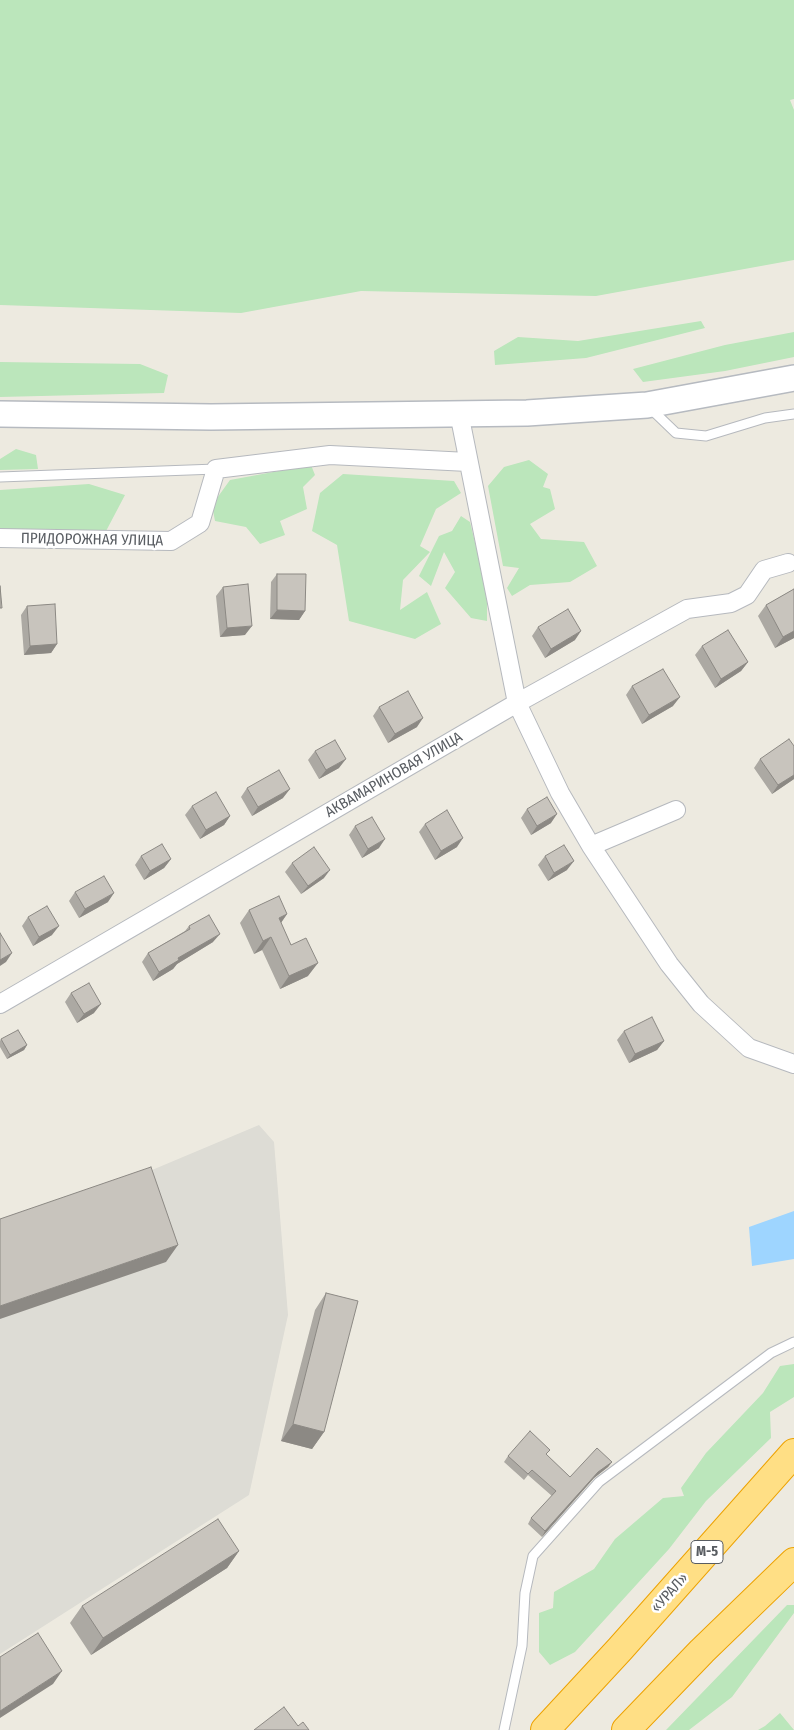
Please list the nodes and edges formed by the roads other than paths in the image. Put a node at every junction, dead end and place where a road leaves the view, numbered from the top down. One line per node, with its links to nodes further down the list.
1 (794, 378): 2 (main road)
2 (647, 405): 3 (main road); 5 (lane)
3 (459, 413): 4 (main road); 6 (street)
4 (0, 414)
5 (794, 414)
6 (468, 462): 7 (street); 11 (street)
7 (216, 469): 8 (lane); 9 (street, ПРИДОРОЖНАЯ УЛИЦА)
8 (0, 477)
9 (0, 538)
10 (788, 563): 11 (street, АКВАМАРИНОВАЯ УЛИЦА)
11 (517, 703): 13 (street); 14 (street, АКВАМАРИНОВАЯ УЛИЦА)
12 (676, 810): 13 (street)
13 (591, 846): 15 (street)
14 (0, 1004)
15 (794, 1064)
16 (794, 1342): 19 (lane)
17 (794, 1454): 20 (highway, «УРАЛ» / М-5)
18 (794, 1562): 21 (highway)
19 (504, 1730)
20 (545, 1730)
21 (626, 1730)

